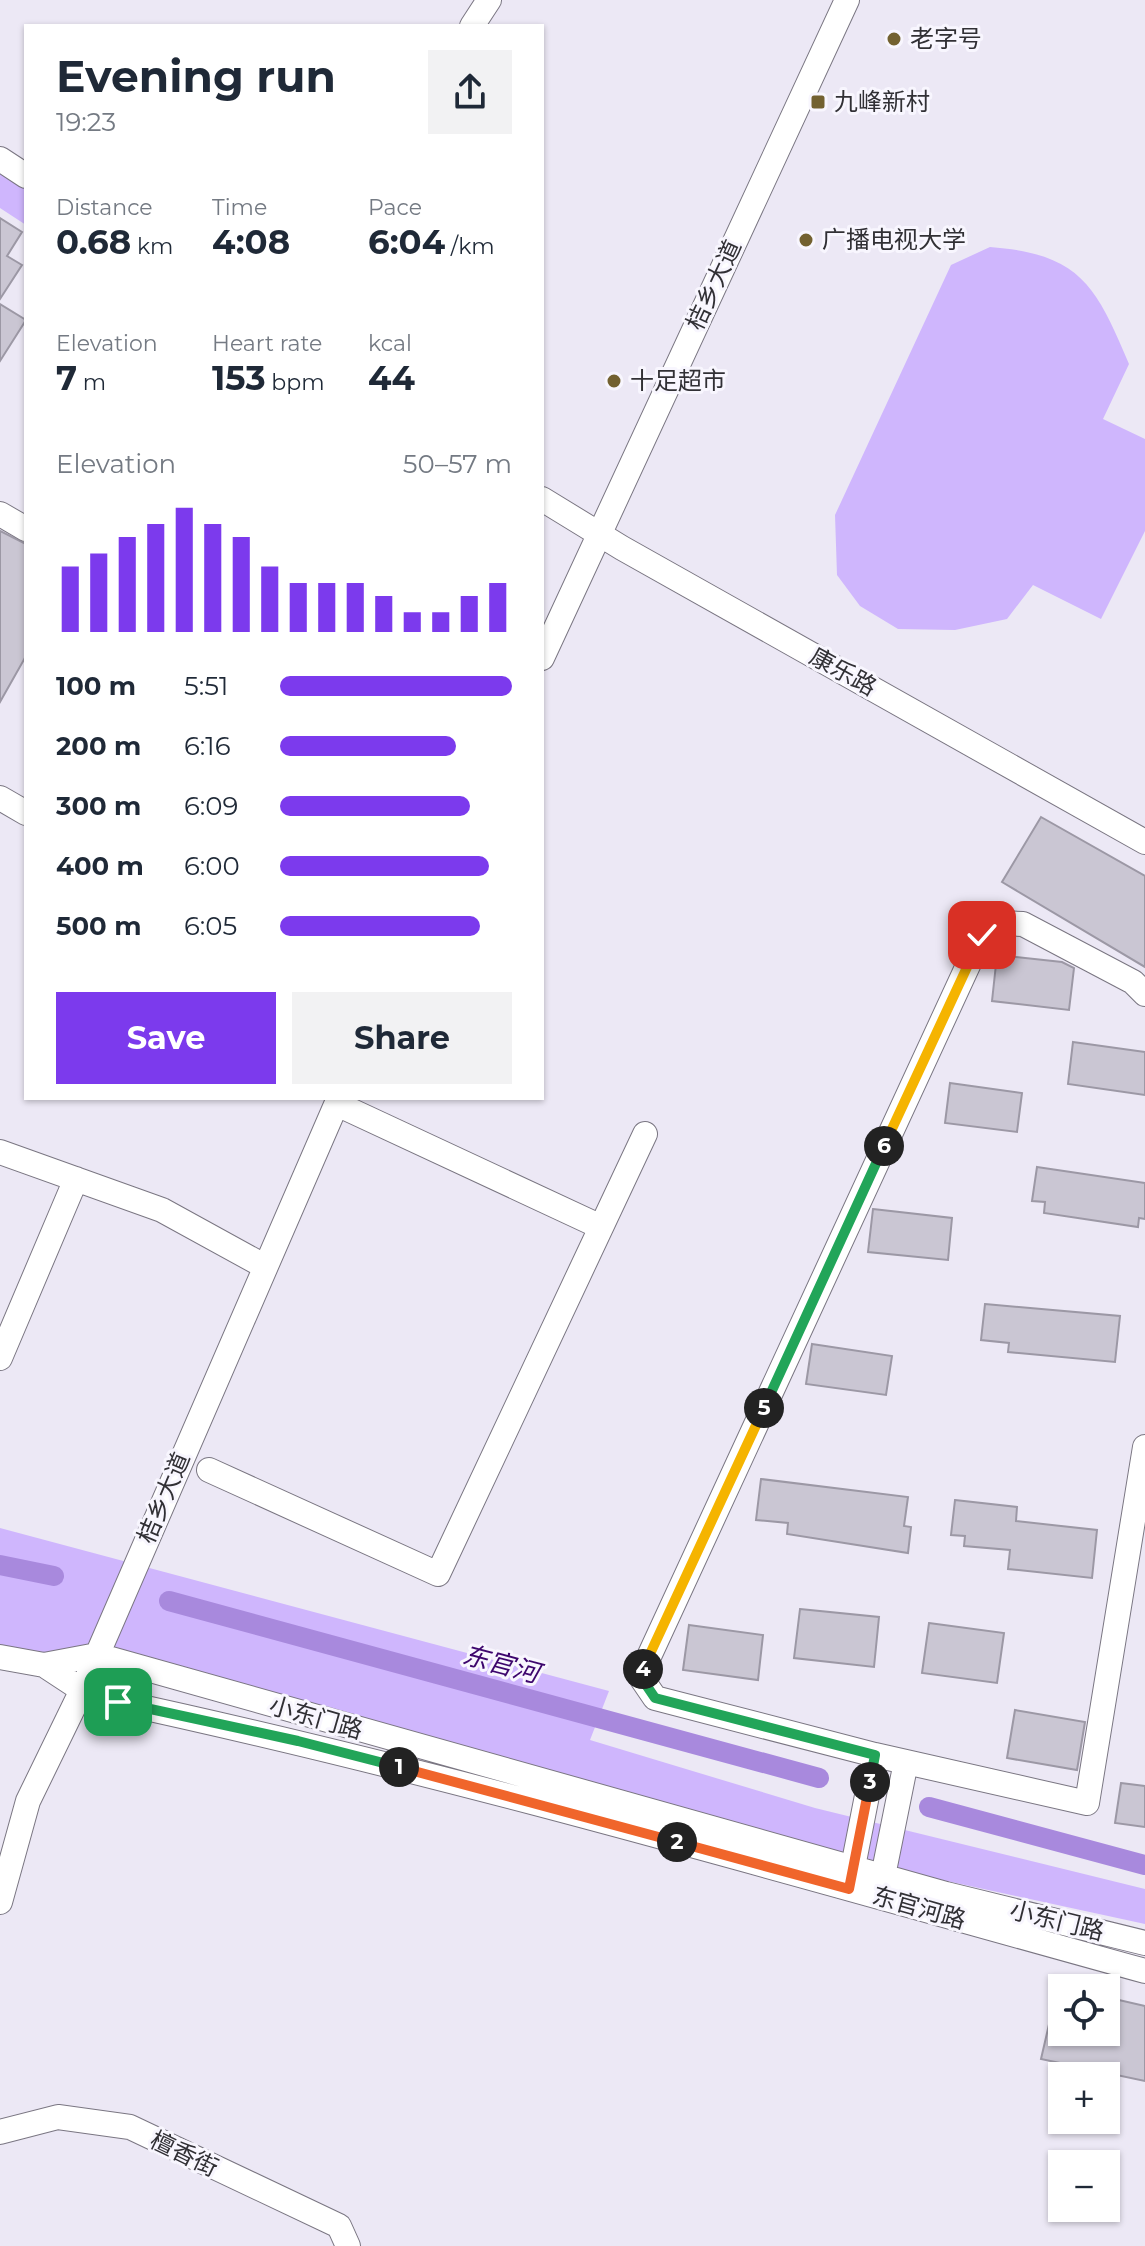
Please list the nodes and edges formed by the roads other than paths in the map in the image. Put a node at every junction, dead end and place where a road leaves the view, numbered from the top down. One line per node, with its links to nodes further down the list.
1 (489, 0): 3 (street)
2 (847, 0): 9 (street, 桔乡大道)
3 (473, 24)
4 (0, 159): 5 (street)
5 (24, 175)
6 (544, 500): 9 (street, 康乐路)
7 (0, 514): 8 (street)
8 (24, 528)
9 (600, 534): 10 (street, 桔乡大道); 13 (street, 康乐路)
10 (544, 654)
11 (0, 798): 12 (street)
12 (24, 812)
13 (1145, 842)
14 (1145, 994): 28 (street)
15 (338, 1101): 19 (street); 20 (street, 桔乡大道)
16 (645, 1134): 19 (street)
17 (0, 1152): 18 (street)
18 (76, 1179): 20 (street); 21 (street)
19 (601, 1227): 23 (street)
20 (264, 1266): 24 (street, 桔乡大道)
21 (0, 1358)
22 (1145, 1447): 29 (street)
23 (209, 1470)
24 (97, 1655): 26 (street, 小东门路); 27 (street, 桔乡大道); 30 (street, 小东门路)
25 (0, 1657): 26 (street, 东官河路)
26 (44, 1665): 27 (street, 东官河路)
27 (82, 1690): 30 (street, 东官河路); 32 (street, 桔乡大道)
28 (875, 1755): 29 (street); 30 (street)
29 (906, 1762): 31 (street)
30 (850, 1878): 31 (street, 东官河路)
31 (881, 1887): 33 (street, 小东门路); 34 (street, 东官河路)
32 (0, 1902)
33 (1145, 1943)
34 (1145, 1971)
35 (0, 2132): 36 (street, 檀香街)
36 (348, 2246)

